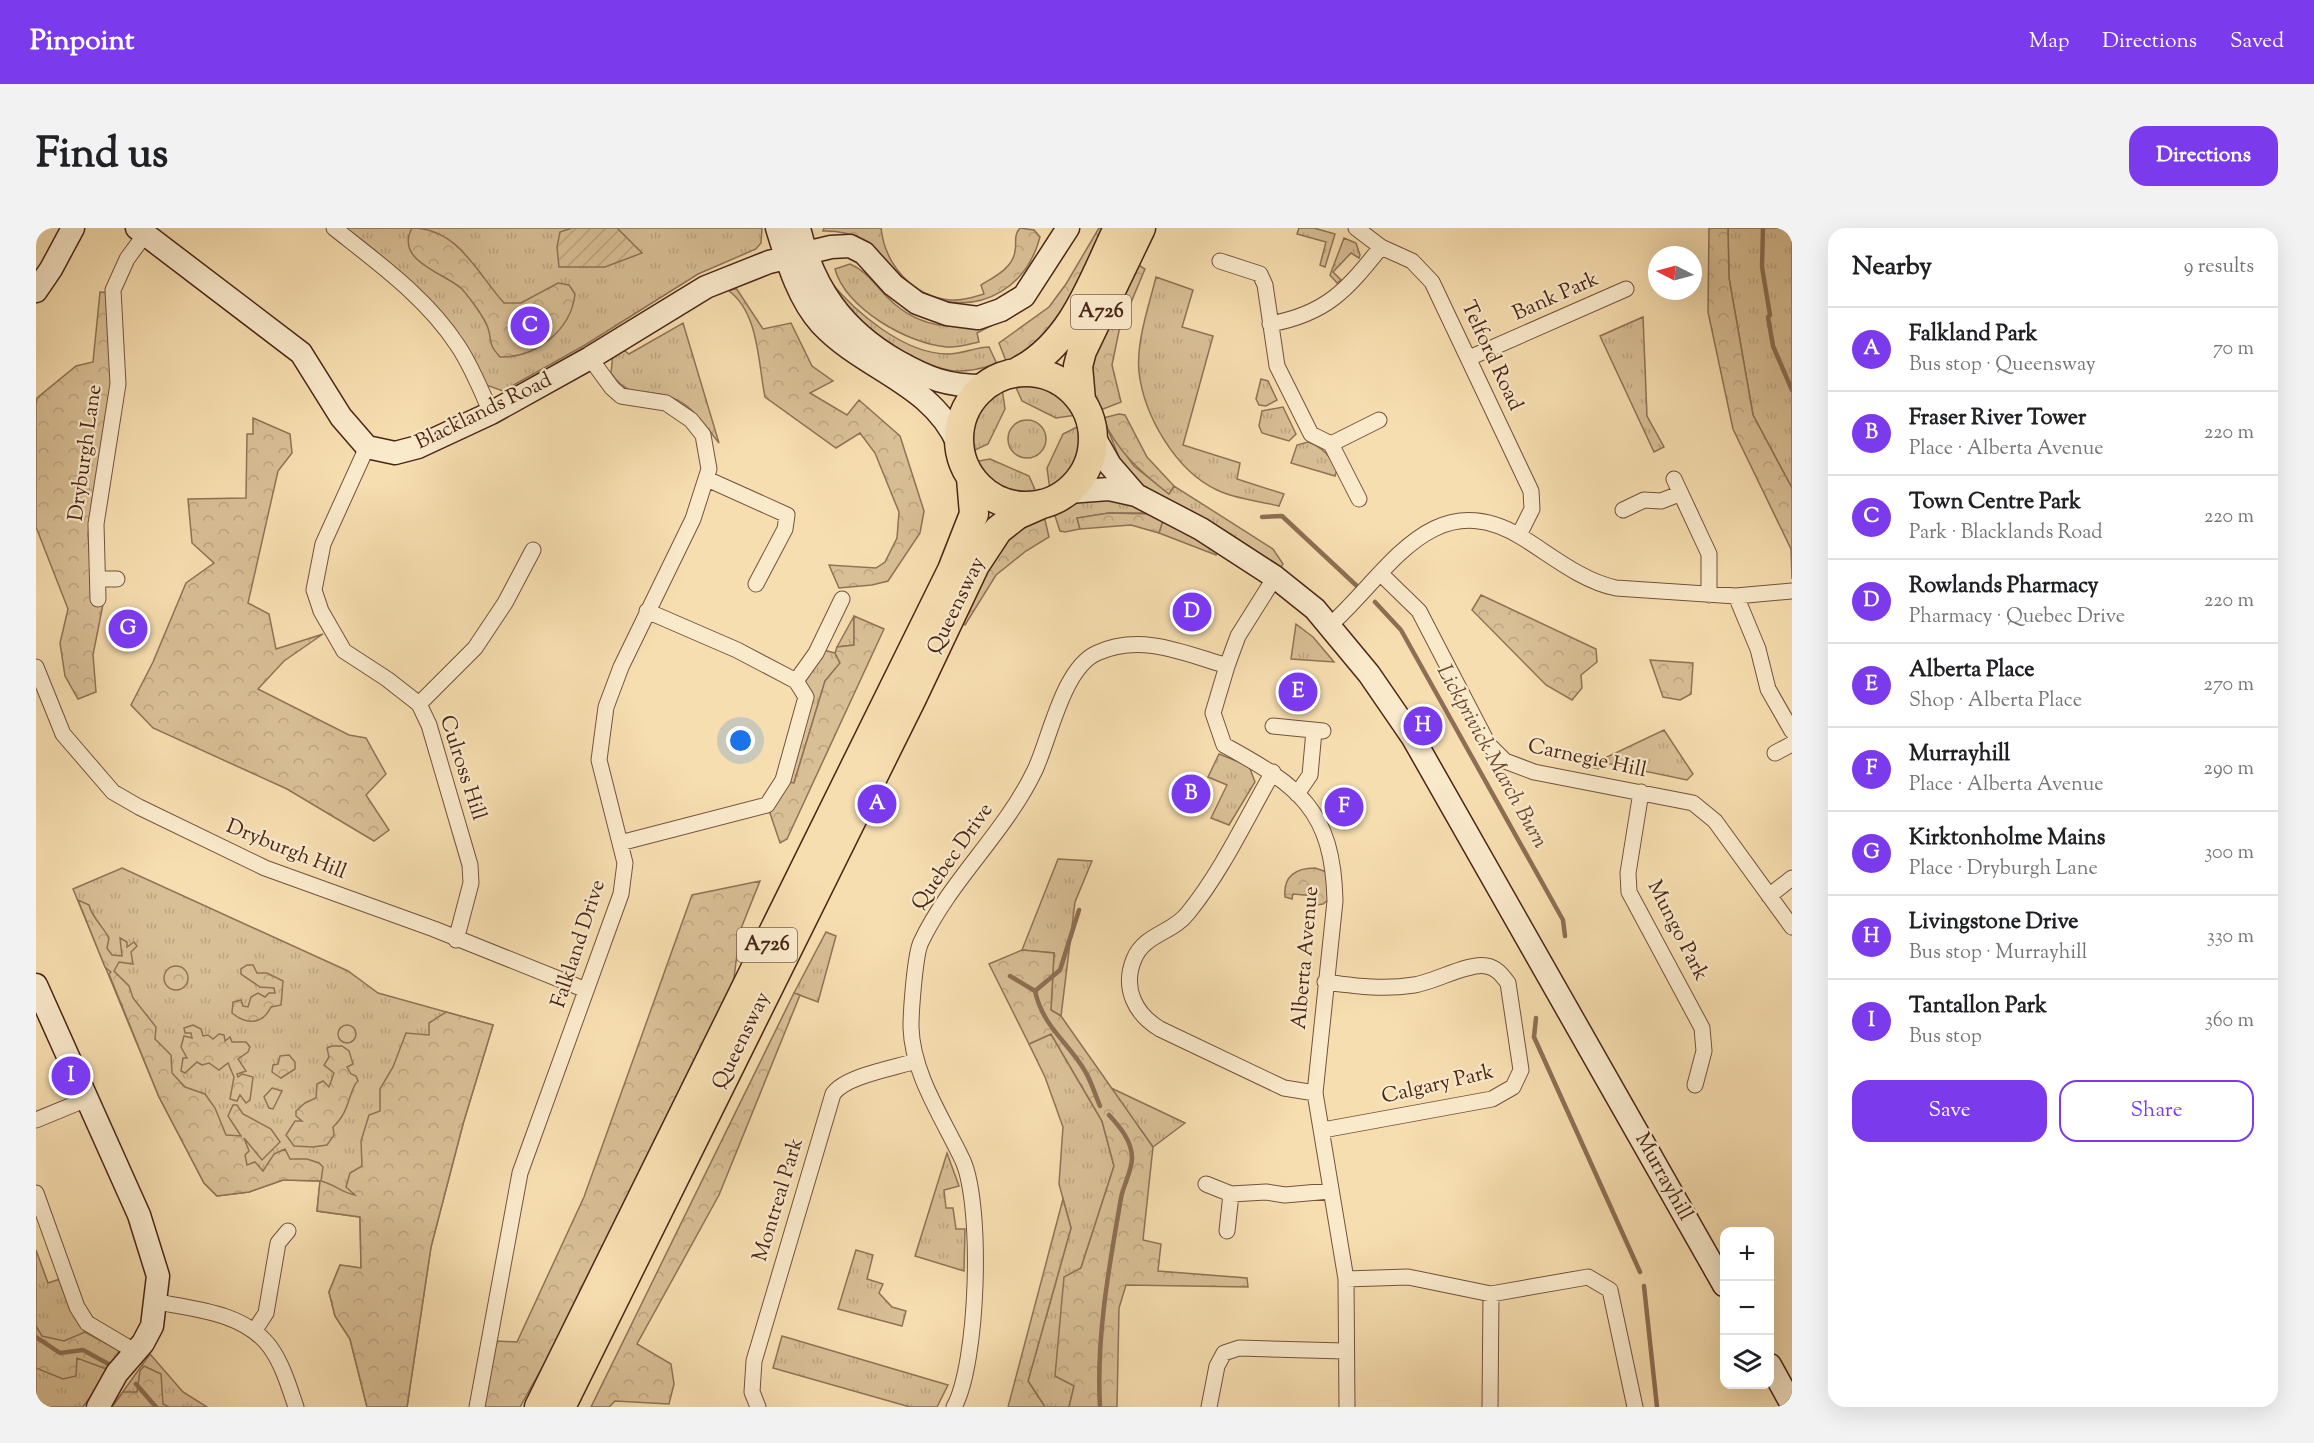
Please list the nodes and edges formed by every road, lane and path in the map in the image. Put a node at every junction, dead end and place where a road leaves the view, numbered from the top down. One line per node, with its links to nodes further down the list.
1 (73, 228): 14 (street)
2 (334, 228): 21 (street)
3 (777, 228): 11 (street)
4 (800, 228): 11 (street)
5 (1068, 228): 11 (street, Blacklands Road)
6 (1118, 228): 18 (highway, A726)
7 (1141, 228): 20 (highway, A726)
8 (1356, 228): 10 (street, Telford Road)
9 (141, 231): 26 (street); 39 (street, Dryburgh Lane)
10 (1381, 247): 15 (street); 17 (street, Telford Road)
11 (796, 256): 16 (street, Blacklands Road); 19 (street); 24 (street)
12 (1220, 261): 15 (street)
13 (1626, 289): 17 (street, Bank Park)
14 (36, 291)
15 (1270, 324): 25 (street)
16 (590, 358): 21 (street, Blacklands Road); 28 (street, Falkland Drive)
17 (1469, 358): 35 (street, Telford Road)
18 (1025, 370): 19 (highway, A726); 20 (highway)
19 (984, 386): 24 (highway, A726)
20 (1082, 402): 23 (highway, A726)
21 (491, 413): 26 (street, Blacklands Road)
22 (1379, 420): 25 (street)
23 (1093, 435): 31 (street, Murrayhill); 33 (highway, A726)
24 (958, 444): 27 (highway, A726)
25 (1331, 444): 32 (street)
26 (367, 447): 52 (street, Culross Hill)
27 (970, 478): 33 (highway, A726); 92 (highway, Queensway / A726)
28 (706, 479): 41 (street); 47 (street, Falkland Drive)
29 (1674, 479): 30 (street)
30 (1679, 494): 34 (street); 43 (street)
31 (1136, 495): 33 (street, Murrayhill); 38 (street, Murrayhill)
32 (1359, 499)
33 (1046, 502): 93 (highway, Queensway / A726)
34 (1623, 510)
35 (1519, 535): 37 (street); 43 (street)
36 (534, 550): 52 (street)
37 (1380, 573): 48 (street); 58 (street, Carnegie Hill)
38 (1275, 577): 48 (street, Murrayhill); 49 (street, Alberta Avenue)
39 (98, 579): 40 (street); 45 (street, Dryburgh Lane)
40 (117, 579)
41 (756, 584)
42 (1792, 591): 44 (street)
43 (1709, 595): 44 (street)
44 (1736, 596): 54 (street)
45 (98, 599)
46 (842, 599): 51 (street)
47 (647, 611): 51 (street); 60 (street, Falkland Drive)
48 (1328, 627): 81 (street, Murrayhill)
49 (1227, 666): 57 (street, Alberta Avenue); 68 (street, Quebec Drive)
50 (36, 667): 64 (street, Dryburgh Hill)
51 (796, 681): 60 (street)
52 (419, 704): 64 (street, Culross Hill)
53 (1273, 726): 59 (street)
54 (1792, 731)
55 (1792, 744): 56 (street)
56 (1775, 753)
57 (1273, 772): 59 (street, Alberta Avenue); 70 (street)
58 (1641, 792): 62 (street, Carnegie Hill); 69 (street, Mungo Park)
59 (1298, 794): 65 (street, Alberta Avenue)
60 (620, 843): 67 (street, Falkland Drive)
61 (1792, 879): 62 (street)
62 (1769, 896): 63 (street, Carnegie Hill)
63 (1792, 927)
64 (456, 940): 67 (street, Dryburgh Hill)
65 (1325, 982): 70 (street, Alberta Avenue); 73 (street, Calgary Park)
66 (36, 986): 71 (street)
67 (586, 990): 91 (street, Falkland Drive)
68 (916, 1061): 94 (street, Montreal Park); 95 (street, Quebec Drive)
69 (1695, 1086)
70 (1315, 1093): 73 (street, Alberta Avenue)
71 (87, 1099): 72 (street); 83 (street)
72 (36, 1120)
73 (1323, 1130): 75 (street, Alberta Avenue)
74 (1206, 1184): 77 (street)
75 (1330, 1191): 77 (street); 80 (street, Alberta Avenue)
76 (36, 1193): 86 (street)
77 (1231, 1194): 78 (street)
78 (1227, 1231)
79 (288, 1232): 84 (street)
80 (1346, 1279): 82 (street); 85 (street, Alberta Avenue)
81 (1723, 1281)
82 (1491, 1294): 98 (street); 99 (street)
83 (156, 1302): 84 (street); 86 (street)
84 (255, 1330): 90 (street)
85 (1344, 1351): 96 (street); 97 (street, Alberta Avenue)
86 (136, 1352): 89 (street)
87 (1774, 1372): 88 (street)
88 (1792, 1405)
89 (98, 1407)
90 (296, 1407)
91 (477, 1407)
92 (539, 1407)
93 (561, 1407)
94 (758, 1407)
95 (954, 1407)
96 (1209, 1407)
97 (1347, 1407)
98 (1490, 1407)
99 (1635, 1407)

